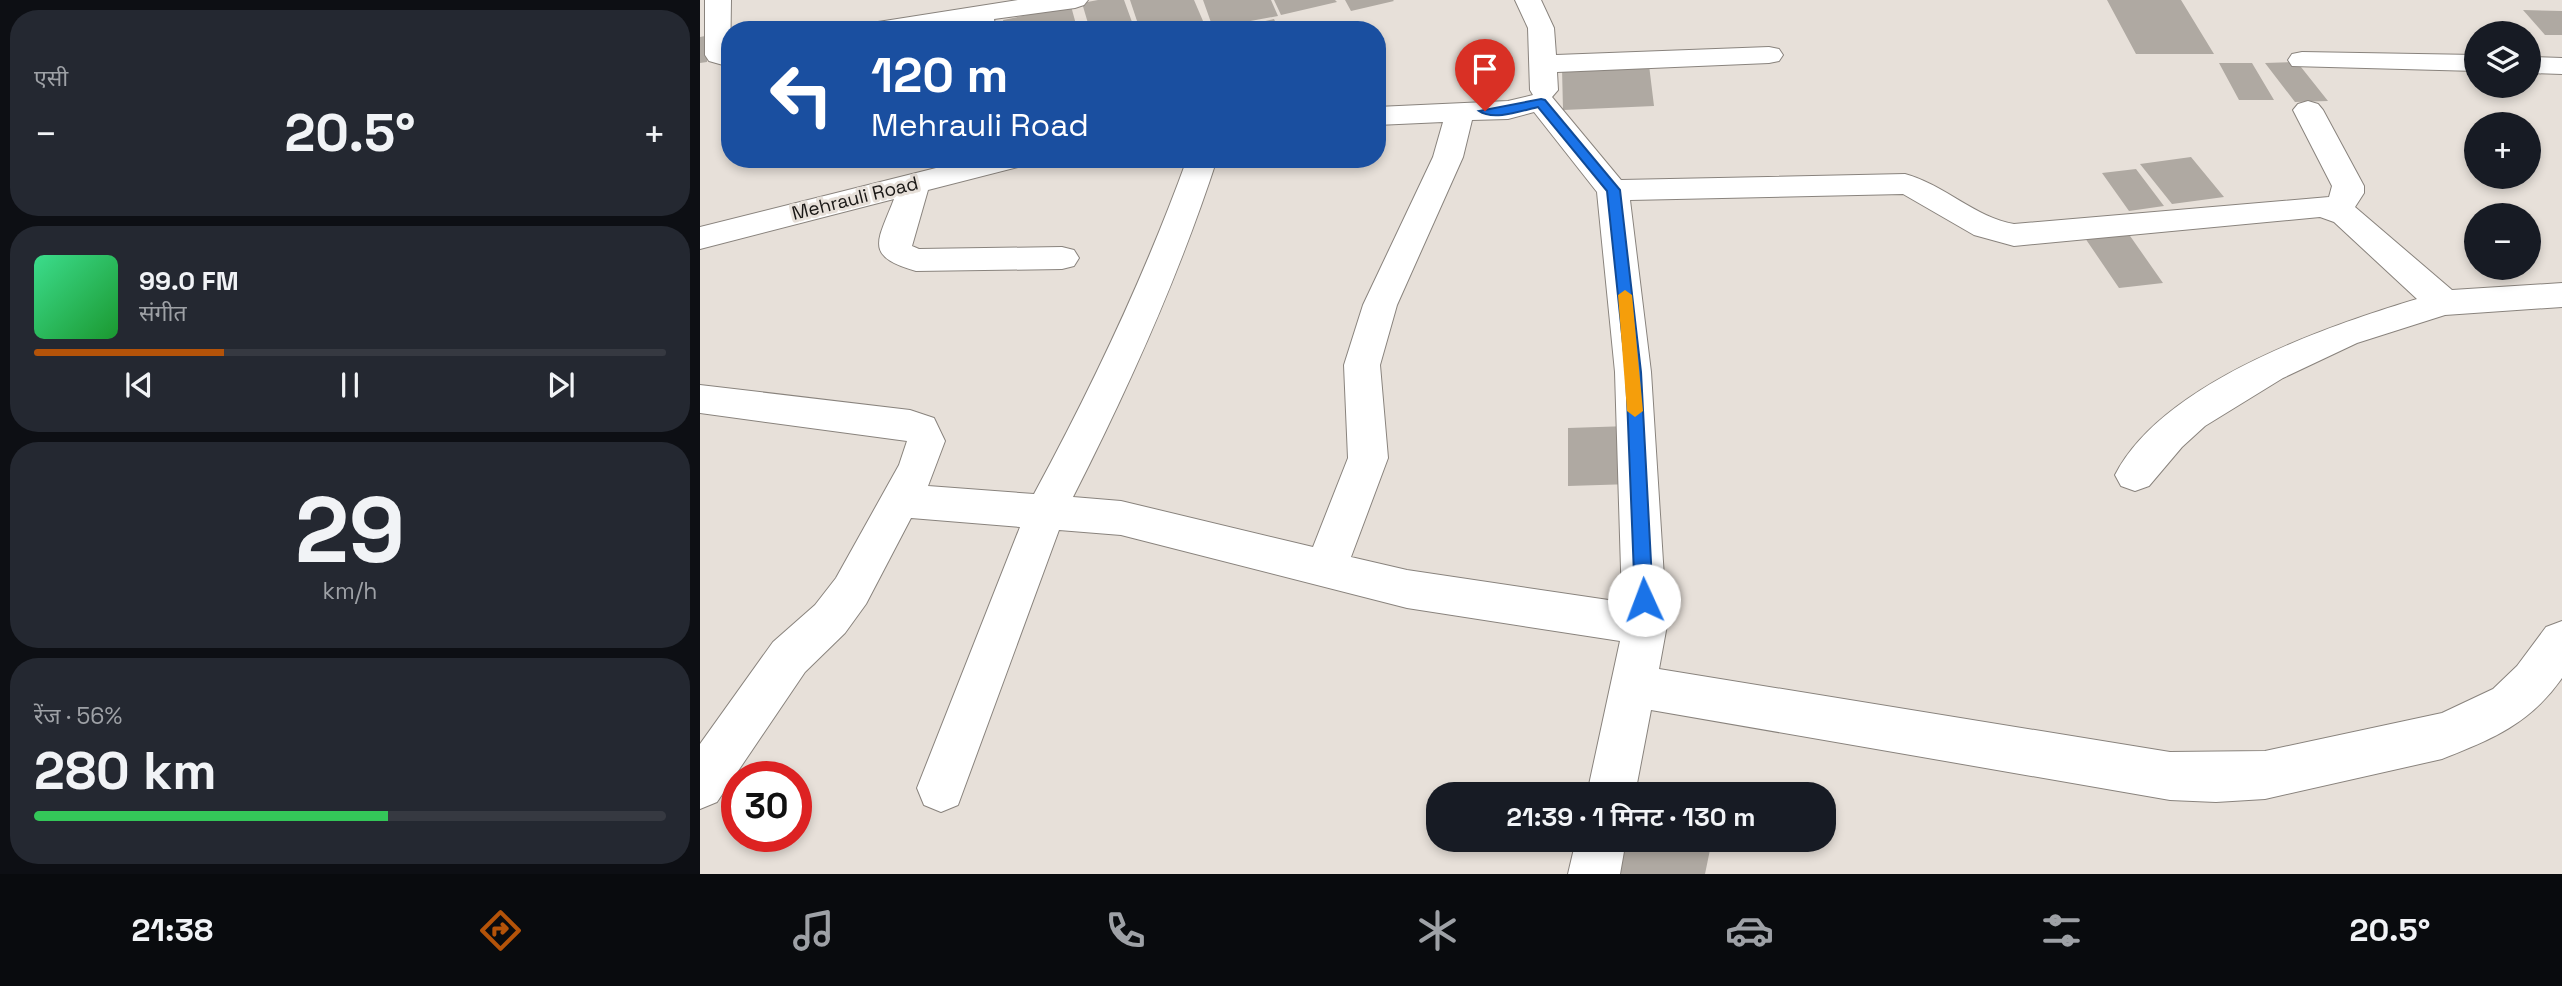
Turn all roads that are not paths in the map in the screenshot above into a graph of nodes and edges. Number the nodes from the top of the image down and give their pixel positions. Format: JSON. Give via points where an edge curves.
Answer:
{"nodes":[{"id":1,"x":718,"y":0,"type":"edge"},
{"id":2,"x":1074,"y":0,"type":"edge"},
{"id":3,"x":1528,"y":0,"type":"edge"},
{"id":4,"x":1539,"y":0,"type":"edge"},
{"id":5,"x":982,"y":21,"type":"edge"},
{"id":6,"x":1769,"y":55,"type":"dead end"},
{"id":7,"x":721,"y":56,"type":"edge"},
{"id":8,"x":2302,"y":60,"type":"dead end"},
{"id":9,"x":721,"y":63,"type":"edge"},
{"id":10,"x":2464,"y":63,"type":"edge"},
{"id":11,"x":1542,"y":64,"type":"junction"},
{"id":12,"x":2541,"y":65,"type":"edge"},
{"id":13,"x":2562,"y":66,"type":"edge"},
{"id":14,"x":700,"y":71,"type":"edge"},
{"id":15,"x":1541,"y":102,"type":"junction"},
{"id":16,"x":2308,"y":110,"type":"dead end"},
{"id":17,"x":1460,"y":111,"type":"junction"},
{"id":18,"x":1386,"y":115,"type":"edge"},
{"id":19,"x":974,"y":168,"type":"edge"},
{"id":20,"x":1199,"y":168,"type":"edge"},
{"id":21,"x":915,"y":183,"type":"junction"},
{"id":22,"x":1613,"y":190,"type":"junction"},
{"id":23,"x":2337,"y":210,"type":"junction"},
{"id":24,"x":700,"y":238,"type":"edge"},
{"id":25,"x":1062,"y":258,"type":"dead end"},
{"id":26,"x":2562,"y":295,"type":"edge"},
{"id":27,"x":2444,"y":303,"type":"junction"},
{"id":28,"x":700,"y":399,"type":"edge"},
{"id":29,"x":2134,"y":475,"type":"dead end"},
{"id":30,"x":901,"y":500,"type":"junction"},
{"id":31,"x":1046,"y":512,"type":"junction"},
{"id":32,"x":1325,"y":569,"type":"junction"},
{"id":33,"x":1645,"y":625,"type":"junction"},
{"id":34,"x":2562,"y":641,"type":"edge"},
{"id":35,"x":1633,"y":686,"type":"junction"},
{"id":36,"x":1613,"y":782,"type":"edge"},
{"id":37,"x":700,"y":785,"type":"edge"},
{"id":38,"x":942,"y":788,"type":"dead end"},
{"id":39,"x":1599,"y":852,"type":"edge"},
{"id":40,"x":1594,"y":874,"type":"edge"}],
"edges":[{"from":1,"to":7,"type":"street"},
{"from":2,"to":5,"type":"street"},
{"from":3,"to":4,"type":"street"},
{"from":3,"to":11,"type":"street","via":[[1541,28]]},
{"from":6,"to":11,"type":"street"},
{"from":8,"to":10,"type":"street"},
{"from":9,"to":14,"type":"street"},
{"from":11,"to":15,"type":"street","via":[[1545,84]]},
{"from":12,"to":13,"type":"street"},
{"from":15,"to":17,"type":"street","via":[[1508,110]]},
{"from":15,"to":22,"type":"street"},
{"from":16,"to":23,"type":"street","via":[[2348,186]]},
{"from":17,"to":18,"type":"street"},
{"from":17,"to":32,"type":"street","via":[[1448,157],[1380,305],[1362,365],[1367,458]]},
{"from":19,"to":21,"type":"street","name":"Mehrauli Road"},
{"from":20,"to":31,"type":"street","via":[[1112,384]]},
{"from":21,"to":24,"type":"street","name":"Mehrauli Road"},
{"from":21,"to":25,"type":"street","via":[[895,240],[896,252],[904,257]]},
{"from":22,"to":23,"type":"street","via":[[1905,184],[1931,192],[1990,231],[2014,235],[2312,205]]},
{"from":22,"to":33,"type":"street","via":[[1633,372]]},
{"from":23,"to":27,"type":"street"},
{"from":26,"to":27,"type":"street"},
{"from":27,"to":29,"type":"street","via":[[2344,334],[2270,368],[2192,416]]},
{"from":28,"to":30,"type":"street","via":[[920,429],[926,441]]},
{"from":30,"to":31,"type":"street"},
{"from":30,"to":37,"type":"street","via":[[841,607],[789,657]]},
{"from":31,"to":32,"type":"street","via":[[1121,518]]},
{"from":31,"to":38,"type":"street"},
{"from":32,"to":33,"type":"street","via":[[1407,589]]},
{"from":33,"to":35,"type":"street"},
{"from":34,"to":35,"type":"street","via":[[2533,681],[2509,704],[2473,724],[2442,736],[2265,775],[2216,778],[2156,774]]},
{"from":35,"to":36,"type":"street"},
{"from":39,"to":40,"type":"street"}]}
